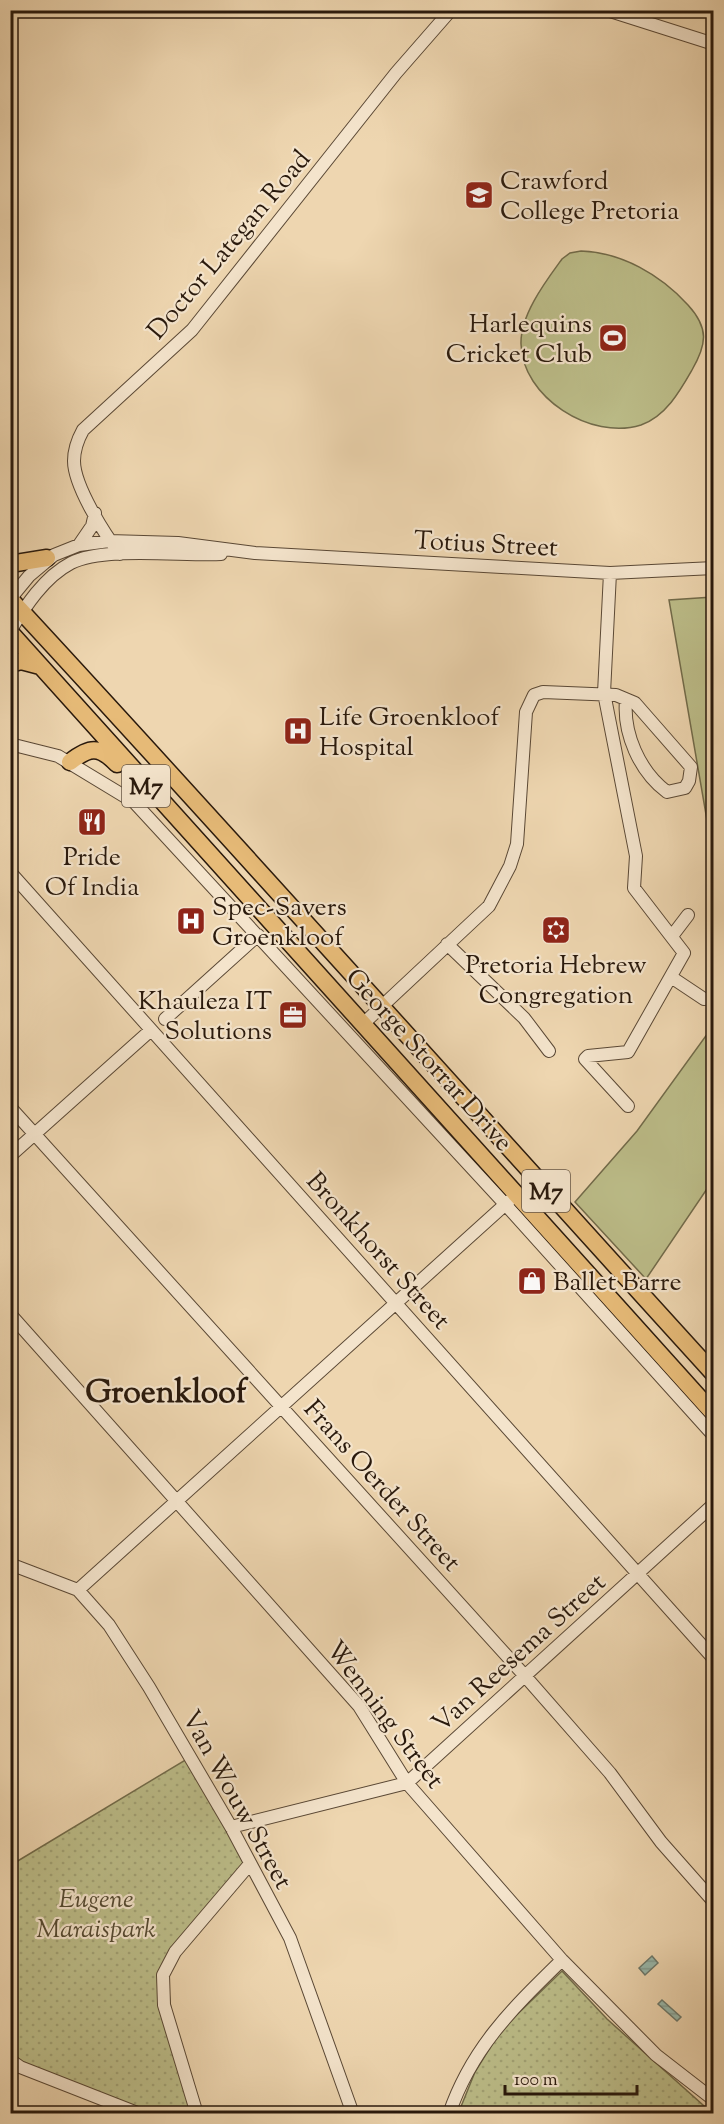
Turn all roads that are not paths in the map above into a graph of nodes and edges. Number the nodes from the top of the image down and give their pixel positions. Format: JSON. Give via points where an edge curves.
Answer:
{"nodes":[{"id":1,"x":451,"y":10,"type":"edge"},
{"id":2,"x":607,"y":10,"type":"edge"},
{"id":3,"x":623,"y":13,"type":"edge"},
{"id":4,"x":714,"y":44,"type":"edge"},
{"id":5,"x":95,"y":513,"type":"junction"},
{"id":6,"x":109,"y":541,"type":"junction"},
{"id":7,"x":79,"y":545,"type":"junction"},
{"id":8,"x":255,"y":553,"type":"junction"},
{"id":9,"x":120,"y":554,"type":"junction"},
{"id":10,"x":97,"y":555,"type":"junction"},
{"id":11,"x":47,"y":558,"type":"junction"},
{"id":12,"x":10,"y":564,"type":"edge"},
{"id":13,"x":714,"y":568,"type":"edge"},
{"id":14,"x":610,"y":573,"type":"junction"},
{"id":15,"x":10,"y":599,"type":"edge"},
{"id":16,"x":22,"y":612,"type":"junction"},
{"id":17,"x":10,"y":632,"type":"edge"},
{"id":18,"x":10,"y":664,"type":"edge"},
{"id":19,"x":40,"y":666,"type":"junction"},
{"id":20,"x":604,"y":693,"type":"junction"},
{"id":21,"x":626,"y":700,"type":"junction"},
{"id":22,"x":10,"y":744,"type":"edge"},
{"id":23,"x":70,"y":762,"type":"junction"},
{"id":24,"x":156,"y":797,"type":"junction"},
{"id":25,"x":10,"y":872,"type":"edge"},
{"id":26,"x":688,"y":915,"type":"dead end"},
{"id":27,"x":258,"y":935,"type":"junction"},
{"id":28,"x":672,"y":936,"type":"junction"},
{"id":29,"x":447,"y":944,"type":"junction"},
{"id":30,"x":671,"y":977,"type":"junction"},
{"id":31,"x":704,"y":999,"type":"dead end"},
{"id":32,"x":382,"y":1005,"type":"junction"},
{"id":33,"x":165,"y":1019,"type":"dead end"},
{"id":34,"x":364,"y":1023,"type":"junction"},
{"id":35,"x":151,"y":1030,"type":"junction"},
{"id":36,"x":549,"y":1052,"type":"dead end"},
{"id":37,"x":469,"y":1103,"type":"junction"},
{"id":38,"x":628,"y":1106,"type":"dead end"},
{"id":39,"x":10,"y":1107,"type":"edge"},
{"id":40,"x":34,"y":1134,"type":"junction"},
{"id":41,"x":10,"y":1156,"type":"edge"},
{"id":42,"x":546,"y":1190,"type":"junction"},
{"id":43,"x":510,"y":1199,"type":"junction"},
{"id":44,"x":636,"y":1288,"type":"junction"},
{"id":45,"x":605,"y":1294,"type":"junction"},
{"id":46,"x":395,"y":1303,"type":"junction"},
{"id":47,"x":10,"y":1314,"type":"edge"},
{"id":48,"x":629,"y":1321,"type":"junction"},
{"id":49,"x":714,"y":1374,"type":"edge"},
{"id":50,"x":281,"y":1406,"type":"junction"},
{"id":51,"x":714,"y":1414,"type":"edge"},
{"id":52,"x":714,"y":1436,"type":"edge"},
{"id":53,"x":176,"y":1501,"type":"junction"},
{"id":54,"x":714,"y":1504,"type":"edge"},
{"id":55,"x":10,"y":1564,"type":"edge"},
{"id":56,"x":638,"y":1574,"type":"junction"},
{"id":57,"x":78,"y":1590,"type":"junction"},
{"id":58,"x":714,"y":1659,"type":"edge"},
{"id":59,"x":525,"y":1676,"type":"junction"},
{"id":60,"x":407,"y":1783,"type":"junction"},
{"id":61,"x":231,"y":1827,"type":"junction"},
{"id":62,"x":249,"y":1865,"type":"junction"},
{"id":63,"x":714,"y":1902,"type":"edge"},
{"id":64,"x":561,"y":1960,"type":"junction"},
{"id":65,"x":10,"y":2061,"type":"edge"},
{"id":66,"x":714,"y":2100,"type":"edge"},
{"id":67,"x":140,"y":2114,"type":"edge"},
{"id":68,"x":197,"y":2114,"type":"edge"},
{"id":69,"x":353,"y":2114,"type":"edge"},
{"id":70,"x":449,"y":2114,"type":"edge"}],
"edges":[{"from":1,"to":5,"type":"street","name":"Doctor Lategan Road","via":[[396,73],[192,330],[85,428],[76,444],[74,465]]},
{"from":2,"to":3,"type":"street"},
{"from":3,"to":4,"type":"street"},
{"from":5,"to":6,"type":"street","name":"Doctor Lategan Road"},
{"from":5,"to":7,"type":"street","via":[[92,526]]},
{"from":6,"to":7,"type":"street","name":"Totius Street"},
{"from":6,"to":8,"type":"street","name":"Totius Street","via":[[178,543]]},
{"from":6,"to":9,"type":"street","name":"Doctor Lategan Road"},
{"from":6,"to":10,"type":"street"},
{"from":7,"to":11,"type":"street","name":"Totius Street"},
{"from":8,"to":9,"type":"street","name":"Totius Street"},
{"from":8,"to":14,"type":"street","name":"Totius Street"},
{"from":9,"to":10,"type":"street","name":"Totius Street"},
{"from":10,"to":16,"type":"street","name":"Totius Street","via":[[64,567]]},
{"from":11,"to":12,"type":"main road"},
{"from":11,"to":15,"type":"street","name":"Totius Street"},
{"from":13,"to":14,"type":"street","name":"Totius Street"},
{"from":14,"to":20,"type":"street"},
{"from":15,"to":16,"type":"main road","name":"George Storrar Drive","number":"M7"},
{"from":16,"to":17,"type":"street","name":"Totius Street"},
{"from":16,"to":32,"type":"main road","name":"George Storrar Drive","number":"M7"},
{"from":17,"to":19,"type":"main road","name":"George Storrar Drive","number":"M7"},
{"from":18,"to":19,"type":"main road","via":[[21,661]]},
{"from":19,"to":24,"type":"main road","name":"George Storrar Drive","number":"M7"},
{"from":20,"to":21,"type":"street"},
{"from":20,"to":28,"type":"street","via":[[637,862],[634,888]]},
{"from":20,"to":29,"type":"street","via":[[534,695],[526,712],[514,857],[489,906]]},
{"from":21,"to":21,"type":"street","via":[[625,713],[636,755],[667,792],[685,788],[691,767],[643,710]]},
{"from":22,"to":23,"type":"street","name":"George Storrar Drive","via":[[51,753]]},
{"from":23,"to":24,"type":"main road","via":[[87,750],[100,751],[140,789]]},
{"from":23,"to":27,"type":"street","name":"George Storrar Drive","via":[[134,802]]},
{"from":24,"to":34,"type":"main road","name":"George Storrar Drive","number":"M7"},
{"from":25,"to":35,"type":"street","name":"Bronkhorst Street"},
{"from":26,"to":28,"type":"street"},
{"from":27,"to":33,"type":"street"},
{"from":27,"to":43,"type":"street","name":"George Storrar Drive"},
{"from":28,"to":30,"type":"street","via":[[684,953]]},
{"from":29,"to":32,"type":"street"},
{"from":29,"to":36,"type":"street","via":[[524,1018]]},
{"from":30,"to":31,"type":"street"},
{"from":30,"to":38,"type":"street","via":[[628,1052],[585,1059]]},
{"from":32,"to":34,"type":"street"},
{"from":32,"to":37,"type":"main road","name":"George Storrar Drive","number":"M7"},
{"from":34,"to":43,"type":"main road","name":"George Storrar Drive","number":"M7"},
{"from":35,"to":40,"type":"street"},
{"from":35,"to":46,"type":"street","name":"Bronkhorst Street"},
{"from":37,"to":42,"type":"main road","name":"George Storrar Drive","number":"M7"},
{"from":37,"to":43,"type":"main road","via":[[476,1122],[520,1170]]},
{"from":39,"to":40,"type":"street","name":"Frans Oerder Street"},
{"from":40,"to":41,"type":"street"},
{"from":40,"to":50,"type":"street","name":"Frans Oerder Street"},
{"from":42,"to":43,"type":"main road","via":[[531,1187]]},
{"from":42,"to":44,"type":"main road","name":"George Storrar Drive","number":"M7"},
{"from":43,"to":45,"type":"main road","name":"George Storrar Drive","number":"M7"},
{"from":43,"to":46,"type":"street"},
{"from":43,"to":52,"type":"street","name":"George Storrar Drive"},
{"from":44,"to":45,"type":"main road","via":[[620,1296]]},
{"from":44,"to":48,"type":"main road","via":[[629,1305]]},
{"from":44,"to":49,"type":"main road","name":"George Storrar Drive","number":"M7"},
{"from":45,"to":48,"type":"main road","name":"George Storrar Drive","number":"M7"},
{"from":46,"to":50,"type":"street"},
{"from":46,"to":56,"type":"street","name":"Bronkhorst Street"},
{"from":47,"to":53,"type":"street","name":"Wenning Street"},
{"from":48,"to":51,"type":"main road","name":"George Storrar Drive","number":"M7"},
{"from":50,"to":53,"type":"street"},
{"from":50,"to":59,"type":"street","name":"Frans Oerder Street"},
{"from":53,"to":57,"type":"street"},
{"from":53,"to":60,"type":"street","name":"Wenning Street","via":[[359,1706]]},
{"from":54,"to":56,"type":"street","name":"Van Reesema Street"},
{"from":55,"to":57,"type":"street","name":"Van Wouw Street"},
{"from":56,"to":58,"type":"street","name":"Bronkhorst Street"},
{"from":56,"to":59,"type":"street","name":"Van Reesema Street"},
{"from":57,"to":61,"type":"street","name":"Van Wouw Street","via":[[109,1625]]},
{"from":59,"to":60,"type":"street","name":"Van Reesema Street"},
{"from":59,"to":63,"type":"street","name":"Frans Oerder Street"},
{"from":60,"to":61,"type":"street","name":"Van Reesema Street"},
{"from":60,"to":64,"type":"street","name":"Wenning Street"},
{"from":61,"to":62,"type":"street","name":"Van Wouw Street"},
{"from":62,"to":68,"type":"street","via":[[175,1952],[163,1975],[164,2005]]},
{"from":62,"to":69,"type":"street","name":"Van Wouw Street","via":[[293,1946]]},
{"from":64,"to":66,"type":"street","name":"Wenning Street","via":[[656,2055]]},
{"from":64,"to":70,"type":"street","via":[[503,2017],[475,2056]]},
{"from":65,"to":67,"type":"street"}]}
